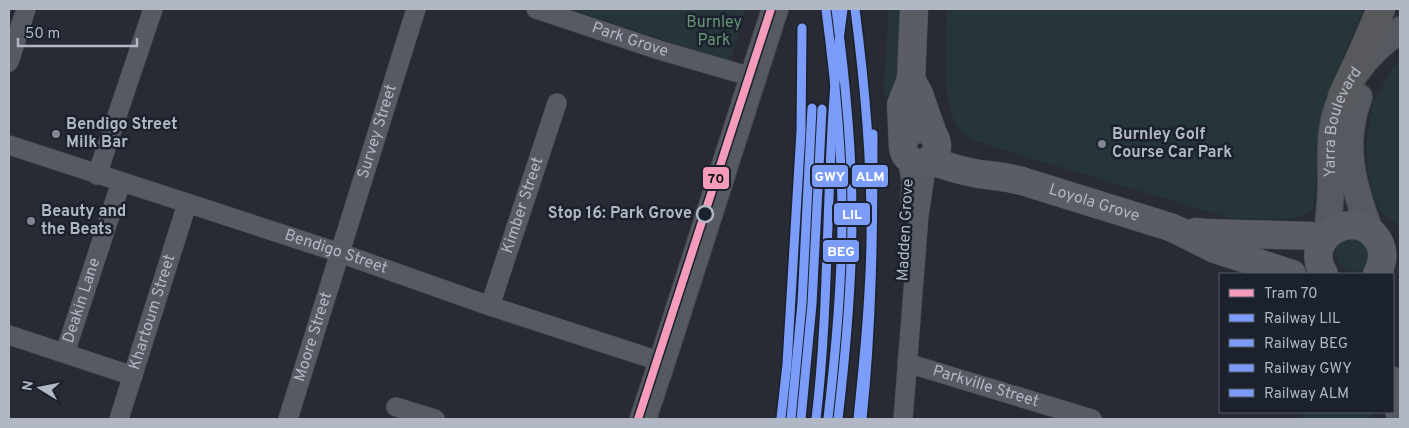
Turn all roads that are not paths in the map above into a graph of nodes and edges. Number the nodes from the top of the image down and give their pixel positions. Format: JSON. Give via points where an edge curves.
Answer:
{"nodes":[{"id":1,"x":26,"y":9,"type":"edge"},
{"id":2,"x":152,"y":9,"type":"edge"},
{"id":3,"x":416,"y":9,"type":"edge"},
{"id":4,"x":536,"y":9,"type":"edge"},
{"id":5,"x":774,"y":9,"type":"edge"},
{"id":6,"x":914,"y":9,"type":"edge"},
{"id":7,"x":1381,"y":9,"type":"edge"},
{"id":8,"x":1400,"y":30,"type":"edge"},
{"id":9,"x":1400,"y":44,"type":"edge"},
{"id":10,"x":9,"y":62,"type":"edge"},
{"id":11,"x":752,"y":77,"type":"junction"},
{"id":12,"x":1342,"y":96,"type":"junction"},
{"id":13,"x":557,"y":103,"type":"dead end"},
{"id":14,"x":9,"y":145,"type":"edge"},
{"id":15,"x":922,"y":149,"type":"junction"},
{"id":16,"x":97,"y":174,"type":"junction"},
{"id":17,"x":122,"y":182,"type":"junction"},
{"id":18,"x":187,"y":204,"type":"junction"},
{"id":19,"x":1179,"y":231,"type":"junction"},
{"id":20,"x":1326,"y":236,"type":"junction"},
{"id":21,"x":1390,"y":245,"type":"edge"},
{"id":22,"x":340,"y":253,"type":"junction"},
{"id":23,"x":1289,"y":273,"type":"edge"},
{"id":24,"x":1324,"y":273,"type":"edge"},
{"id":25,"x":1378,"y":273,"type":"edge"},
{"id":26,"x":1378,"y":273,"type":"edge"},
{"id":27,"x":490,"y":306,"type":"junction"},
{"id":28,"x":9,"y":335,"type":"edge"},
{"id":29,"x":65,"y":353,"type":"junction"},
{"id":30,"x":662,"y":362,"type":"junction"},
{"id":31,"x":908,"y":363,"type":"junction"},
{"id":32,"x":132,"y":376,"type":"junction"},
{"id":33,"x":1394,"y":386,"type":"edge"},
{"id":34,"x":396,"y":406,"type":"dead end"},
{"id":35,"x":119,"y":419,"type":"edge"},
{"id":36,"x":288,"y":419,"type":"edge"},
{"id":37,"x":436,"y":419,"type":"edge"},
{"id":38,"x":643,"y":419,"type":"edge"},
{"id":39,"x":903,"y":419,"type":"edge"},
{"id":40,"x":1092,"y":419,"type":"edge"},
{"id":41,"x":1399,"y":419,"type":"edge"}],
"edges":[{"from":1,"to":10,"type":"street"},
{"from":2,"to":16,"type":"street"},
{"from":3,"to":22,"type":"street","name":"Survey Street"},
{"from":4,"to":11,"type":"street","name":"Park Grove"},
{"from":5,"to":11,"type":"main road"},
{"from":6,"to":15,"type":"main road","name":"Madden Grove","via":[[911,79],[902,105]]},
{"from":7,"to":12,"type":"highway"},
{"from":8,"to":12,"type":"main road","name":"Yarra Boulevard","via":[[1373,53]]},
{"from":9,"to":21,"type":"main road","name":"Yarra Boulevard","via":[[1379,65],[1364,87],[1351,126],[1350,146],[1351,170],[1358,196]]},
{"from":11,"to":30,"type":"main road"},
{"from":12,"to":20,"type":"main road","name":"Yarra Boulevard","via":[[1332,133],[1331,201]]},
{"from":13,"to":27,"type":"street","name":"Kimber Street"},
{"from":14,"to":16,"type":"street","name":"Bendigo Street"},
{"from":15,"to":19,"type":"main road","name":"Loyola Grove","via":[[942,140],[1009,177]]},
{"from":15,"to":31,"type":"street","name":"Madden Grove","via":[[911,181],[904,234],[902,271]]},
{"from":16,"to":17,"type":"street","name":"Bendigo Street"},
{"from":17,"to":18,"type":"street","name":"Bendigo Street"},
{"from":17,"to":29,"type":"street","name":"Deakin Lane"},
{"from":18,"to":22,"type":"street","name":"Bendigo Street"},
{"from":18,"to":32,"type":"street","name":"Khartoum Street"},
{"from":19,"to":20,"type":"main road","name":"Loyola Grove"},
{"from":19,"to":23,"type":"main road","name":"Loyola Grove","via":[[1215,249]]},
{"from":20,"to":21,"type":"main road","via":[[1338,227],[1351,225]]},
{"from":20,"to":24,"type":"main road","via":[[1319,255]]},
{"from":21,"to":25,"type":"main road","via":[[1379,243],[1382,253]]},
{"from":21,"to":26,"type":"main road"},
{"from":22,"to":27,"type":"street","name":"Bendigo Street"},
{"from":22,"to":36,"type":"street","name":"Moore Street"},
{"from":27,"to":30,"type":"street","name":"Bendigo Street"},
{"from":28,"to":29,"type":"street"},
{"from":29,"to":32,"type":"street","name":"Deakin Lane"},
{"from":30,"to":38,"type":"main road"},
{"from":31,"to":39,"type":"street","name":"Madden Grove"},
{"from":31,"to":40,"type":"street","name":"Parkville Street"},
{"from":32,"to":35,"type":"street","name":"Khartoum Street"},
{"from":33,"to":41,"type":"main road"},
{"from":34,"to":37,"type":"street"}]}
